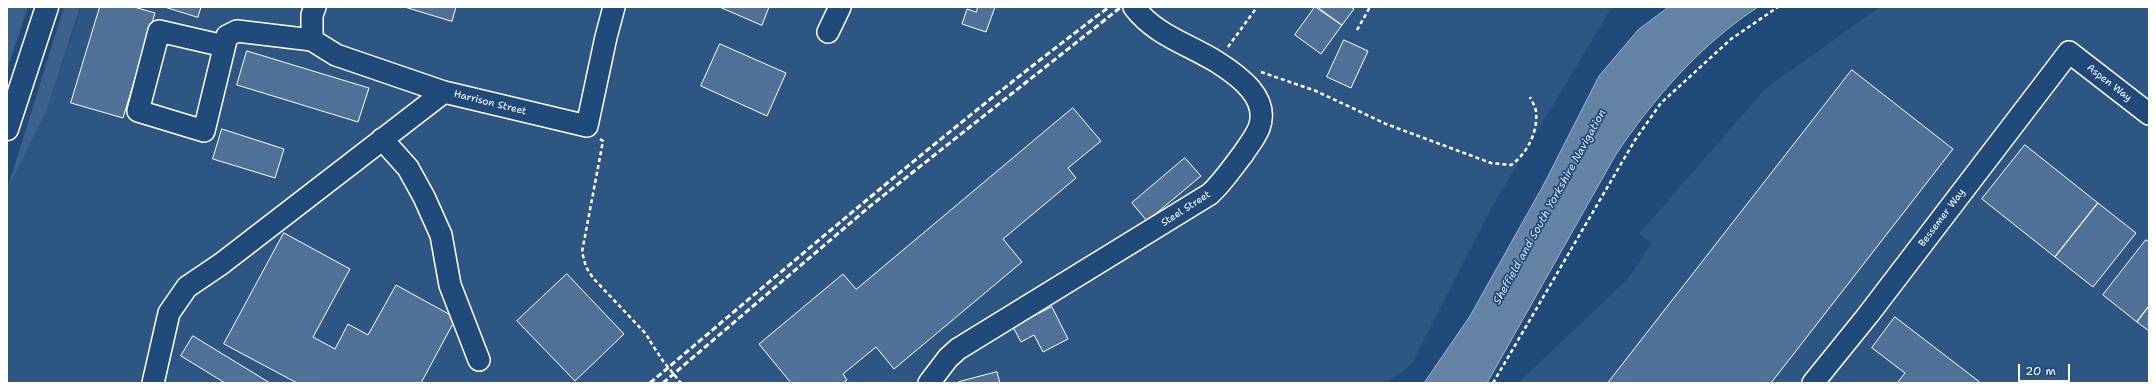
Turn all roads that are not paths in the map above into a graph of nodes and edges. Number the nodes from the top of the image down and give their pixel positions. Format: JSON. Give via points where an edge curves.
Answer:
{"nodes":[{"id":1,"x":47,"y":7,"type":"edge"},
{"id":2,"x":315,"y":7,"type":"edge"},
{"id":3,"x":614,"y":7,"type":"edge"},
{"id":4,"x":840,"y":7,"type":"edge"},
{"id":5,"x":1134,"y":7,"type":"edge"},
{"id":6,"x":828,"y":32,"type":"dead end"},
{"id":7,"x":312,"y":40,"type":"junction"},
{"id":8,"x":224,"y":46,"type":"junction"},
{"id":9,"x":2069,"y":52,"type":"joint"},
{"id":10,"x":444,"y":92,"type":"junction"},
{"id":11,"x":2149,"y":114,"type":"edge"},
{"id":12,"x":7,"y":129,"type":"edge"},
{"id":13,"x":382,"y":140,"type":"junction"},
{"id":14,"x":479,"y":360,"type":"dead end"},
{"id":15,"x":936,"y":379,"type":"edge"},
{"id":16,"x":153,"y":383,"type":"edge"},
{"id":17,"x":1813,"y":383,"type":"edge"}],
"edges":[{"from":1,"to":12,"type":"main road"},
{"from":2,"to":7,"type":"street","via":[[312,15]]},
{"from":3,"to":10,"type":"street","name":"Harrison Street","via":[[587,126]]},
{"from":4,"to":6,"type":"street"},
{"from":5,"to":15,"type":"street","name":"Steel Street","via":[[1150,25],[1217,62],[1256,95],[1261,116],[1254,139],[1223,181],[1210,194],[958,349]]},
{"from":7,"to":8,"type":"street","via":[[237,31],[226,36]]},
{"from":7,"to":10,"type":"street","name":"Harrison Street","via":[[336,55]]},
{"from":8,"to":8,"type":"street","via":[[204,131],[138,111],[159,31]]},
{"from":9,"to":11,"type":"street","name":"Aspen Way"},
{"from":9,"to":17,"type":"street","name":"Bessemer Way"},
{"from":10,"to":13,"type":"street"},
{"from":13,"to":14,"type":"street","via":[[408,168],[438,229],[450,285]]},
{"from":13,"to":16,"type":"street","via":[[221,264],[187,287],[169,313]]}]}
